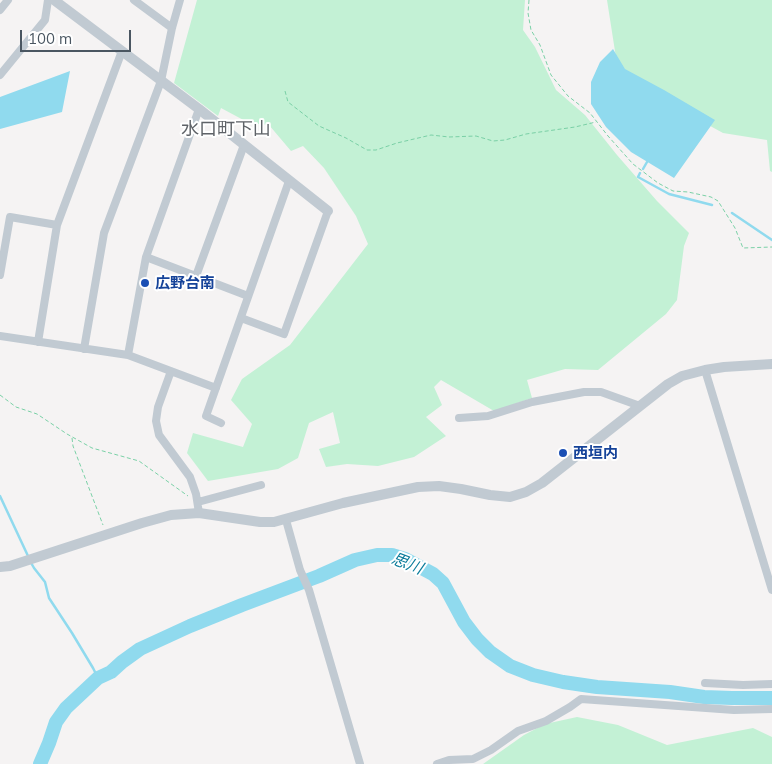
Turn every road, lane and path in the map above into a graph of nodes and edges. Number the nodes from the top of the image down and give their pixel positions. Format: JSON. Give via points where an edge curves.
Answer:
{"nodes":[{"id":1,"x":8,"y":0,"type":"edge"},
{"id":2,"x":48,"y":0,"type":"edge"},
{"id":3,"x":54,"y":0,"type":"edge"},
{"id":4,"x":134,"y":0,"type":"edge"},
{"id":5,"x":180,"y":0,"type":"edge"},
{"id":6,"x":529,"y":0,"type":"edge"},
{"id":7,"x":0,"y":10,"type":"edge"},
{"id":8,"x":172,"y":28,"type":"junction"},
{"id":9,"x":122,"y":51,"type":"junction"},
{"id":10,"x":0,"y":75,"type":"edge"},
{"id":11,"x":161,"y":81,"type":"junction"},
{"id":12,"x":285,"y":91,"type":"dead end"},
{"id":13,"x":199,"y":109,"type":"junction"},
{"id":14,"x":597,"y":121,"type":"junction"},
{"id":15,"x":244,"y":145,"type":"junction"},
{"id":16,"x":289,"y":181,"type":"junction"},
{"id":17,"x":328,"y":211,"type":"joint"},
{"id":18,"x":57,"y":225,"type":"junction"},
{"id":19,"x":772,"y":247,"type":"edge"},
{"id":20,"x":146,"y":257,"type":"junction"},
{"id":21,"x":1,"y":258,"type":"edge"},
{"id":22,"x":0,"y":275,"type":"edge"},
{"id":23,"x":196,"y":276,"type":"junction"},
{"id":24,"x":248,"y":296,"type":"junction"},
{"id":25,"x":241,"y":318,"type":"junction"},
{"id":26,"x":0,"y":336,"type":"edge"},
{"id":27,"x":38,"y":342,"type":"junction"},
{"id":28,"x":84,"y":349,"type":"junction"},
{"id":29,"x":128,"y":355,"type":"junction"},
{"id":30,"x":772,"y":364,"type":"edge"},
{"id":31,"x":705,"y":370,"type":"junction"},
{"id":32,"x":171,"y":372,"type":"junction"},
{"id":33,"x":216,"y":388,"type":"junction"},
{"id":34,"x":0,"y":395,"type":"edge"},
{"id":35,"x":640,"y":406,"type":"junction"},
{"id":36,"x":459,"y":418,"type":"dead end"},
{"id":37,"x":221,"y":423,"type":"dead end"},
{"id":38,"x":72,"y":437,"type":"junction"},
{"id":39,"x":261,"y":485,"type":"dead end"},
{"id":40,"x":198,"y":502,"type":"junction"},
{"id":41,"x":199,"y":513,"type":"junction"},
{"id":42,"x":286,"y":520,"type":"junction"},
{"id":43,"x":107,"y":534,"type":"junction"},
{"id":44,"x":0,"y":568,"type":"edge"},
{"id":45,"x":772,"y":590,"type":"edge"},
{"id":46,"x":705,"y":683,"type":"dead end"},
{"id":47,"x":772,"y":684,"type":"edge"},
{"id":48,"x":772,"y":709,"type":"edge"},
{"id":49,"x":360,"y":764,"type":"edge"},
{"id":50,"x":437,"y":764,"type":"edge"}],
"edges":[{"from":1,"to":7,"type":"street"},
{"from":2,"to":10,"type":"street","via":[[45,20]]},
{"from":3,"to":9,"type":"street"},
{"from":4,"to":8,"type":"street"},
{"from":5,"to":8,"type":"street"},
{"from":6,"to":14,"type":"path","via":[[531,30],[551,75],[568,96]]},
{"from":8,"to":11,"type":"street"},
{"from":9,"to":11,"type":"street"},
{"from":9,"to":18,"type":"street"},
{"from":11,"to":13,"type":"street"},
{"from":11,"to":28,"type":"street","via":[[104,233]]},
{"from":12,"to":14,"type":"path","via":[[288,102],[319,126],[367,150],[431,135],[505,140]]},
{"from":13,"to":15,"type":"street"},
{"from":13,"to":20,"type":"street"},
{"from":14,"to":19,"type":"path","via":[[633,164],[658,183],[673,191],[718,201],[743,248]]},
{"from":15,"to":16,"type":"street"},
{"from":15,"to":23,"type":"street"},
{"from":16,"to":17,"type":"street"},
{"from":16,"to":24,"type":"street"},
{"from":17,"to":25,"type":"street","via":[[284,334]]},
{"from":18,"to":21,"type":"street","via":[[10,217]]},
{"from":18,"to":27,"type":"street"},
{"from":20,"to":23,"type":"street"},
{"from":20,"to":29,"type":"street"},
{"from":21,"to":22,"type":"street"},
{"from":23,"to":24,"type":"street"},
{"from":24,"to":25,"type":"street"},
{"from":25,"to":33,"type":"street"},
{"from":26,"to":27,"type":"street"},
{"from":27,"to":28,"type":"street"},
{"from":28,"to":29,"type":"street"},
{"from":29,"to":32,"type":"street"},
{"from":30,"to":31,"type":"street"},
{"from":31,"to":35,"type":"street","via":[[682,376]]},
{"from":31,"to":45,"type":"street"},
{"from":32,"to":33,"type":"street"},
{"from":32,"to":40,"type":"street","via":[[156,421],[159,435],[190,477]]},
{"from":33,"to":37,"type":"street","via":[[206,416]]},
{"from":34,"to":38,"type":"path"},
{"from":35,"to":36,"type":"street","via":[[601,392],[584,392],[532,402],[488,416]]},
{"from":35,"to":42,"type":"street","via":[[526,492],[510,497],[439,486],[418,487],[343,503]]},
{"from":38,"to":40,"type":"path","via":[[92,448],[139,460]]},
{"from":38,"to":43,"type":"path"},
{"from":39,"to":40,"type":"street"},
{"from":40,"to":41,"type":"street"},
{"from":41,"to":42,"type":"street","via":[[260,522]]},
{"from":41,"to":43,"type":"street","via":[[170,514]]},
{"from":42,"to":49,"type":"street"},
{"from":43,"to":44,"type":"street"},
{"from":46,"to":47,"type":"street"},
{"from":48,"to":50,"type":"street","via":[[734,710],[581,699],[546,721],[518,731],[473,759]]}]}
